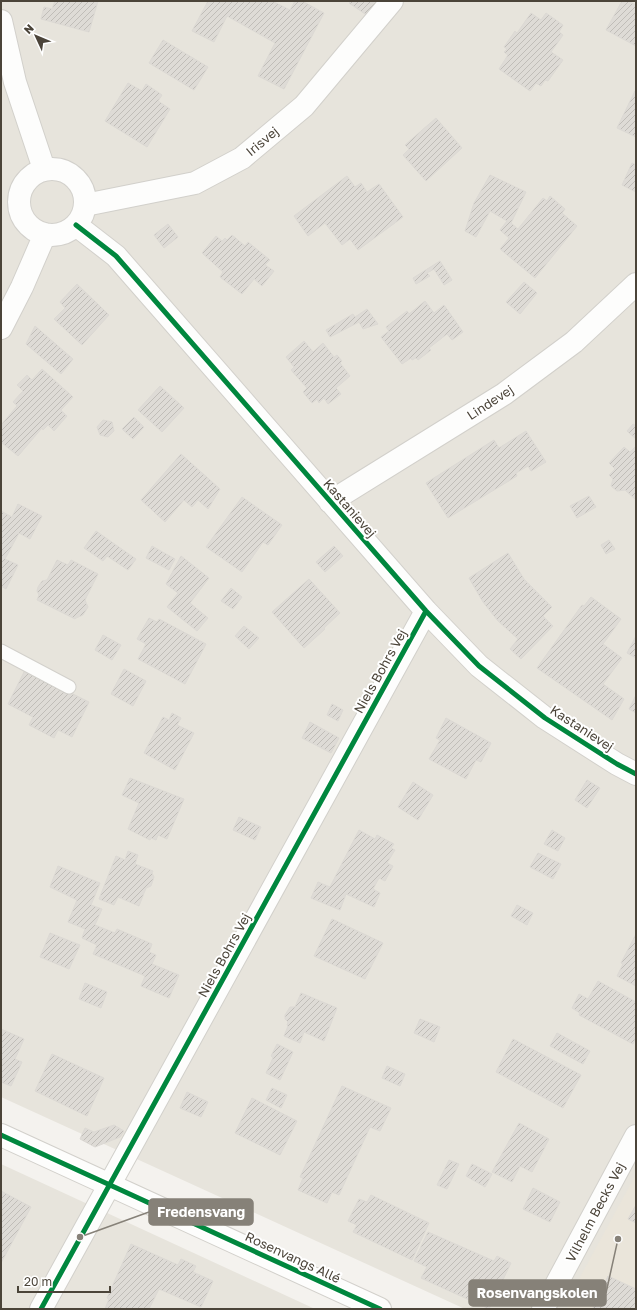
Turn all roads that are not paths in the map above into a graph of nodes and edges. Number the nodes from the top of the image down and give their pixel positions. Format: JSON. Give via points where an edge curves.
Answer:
{"nodes":[{"id":1,"x":392,"y":1,"type":"edge"},
{"id":2,"x":1,"y":21,"type":"edge"},
{"id":3,"x":44,"y":169,"type":"junction"},
{"id":4,"x":10,"y":200,"type":"edge"},
{"id":5,"x":85,"y":205,"type":"junction"},
{"id":6,"x":76,"y":225,"type":"junction"},
{"id":7,"x":45,"y":234,"type":"junction"},
{"id":8,"x":636,"y":284,"type":"edge"},
{"id":9,"x":1,"y":328,"type":"edge"},
{"id":10,"x":330,"y":502,"type":"junction"},
{"id":11,"x":426,"y":611,"type":"junction"},
{"id":12,"x":1,"y":651,"type":"edge"},
{"id":13,"x":69,"y":687,"type":"dead end"},
{"id":14,"x":636,"y":774,"type":"edge"},
{"id":15,"x":1,"y":1135,"type":"edge"},
{"id":16,"x":636,"y":1136,"type":"edge"},
{"id":17,"x":109,"y":1185,"type":"junction"},
{"id":18,"x":41,"y":1309,"type":"edge"},
{"id":19,"x":380,"y":1309,"type":"edge"},
{"id":20,"x":543,"y":1309,"type":"edge"}],
"edges":[{"from":1,"to":5,"type":"street","name":"Irisvej","via":[[304,106],[242,158],[195,183]]},
{"from":2,"to":3,"type":"street","via":[[15,82]]},
{"from":3,"to":4,"type":"street","via":[[26,181]]},
{"from":3,"to":5,"type":"street","via":[[65,171],[74,177],[84,195]]},
{"from":4,"to":7,"type":"street","via":[[26,223],[34,230]]},
{"from":5,"to":6,"type":"street"},
{"from":6,"to":7,"type":"street","via":[[61,234]]},
{"from":6,"to":10,"type":"street","name":"Kastanievej","via":[[116,256]]},
{"from":7,"to":9,"type":"street"},
{"from":8,"to":10,"type":"street","name":"Lindevej","via":[[574,342],[504,394]]},
{"from":10,"to":11,"type":"street","name":"Kastanievej"},
{"from":11,"to":14,"type":"street","name":"Kastanievej","via":[[480,666],[545,718]]},
{"from":11,"to":17,"type":"street","name":"Niels Bohrs Vej"},
{"from":12,"to":13,"type":"lane"},
{"from":15,"to":17,"type":"street","name":"Rosenvangs Allé"},
{"from":16,"to":20,"type":"street","name":"Vilhelm Becks Vej"},
{"from":17,"to":18,"type":"street","name":"Niels Bohrs Vej"},
{"from":17,"to":19,"type":"street","name":"Rosenvangs Allé"}]}
